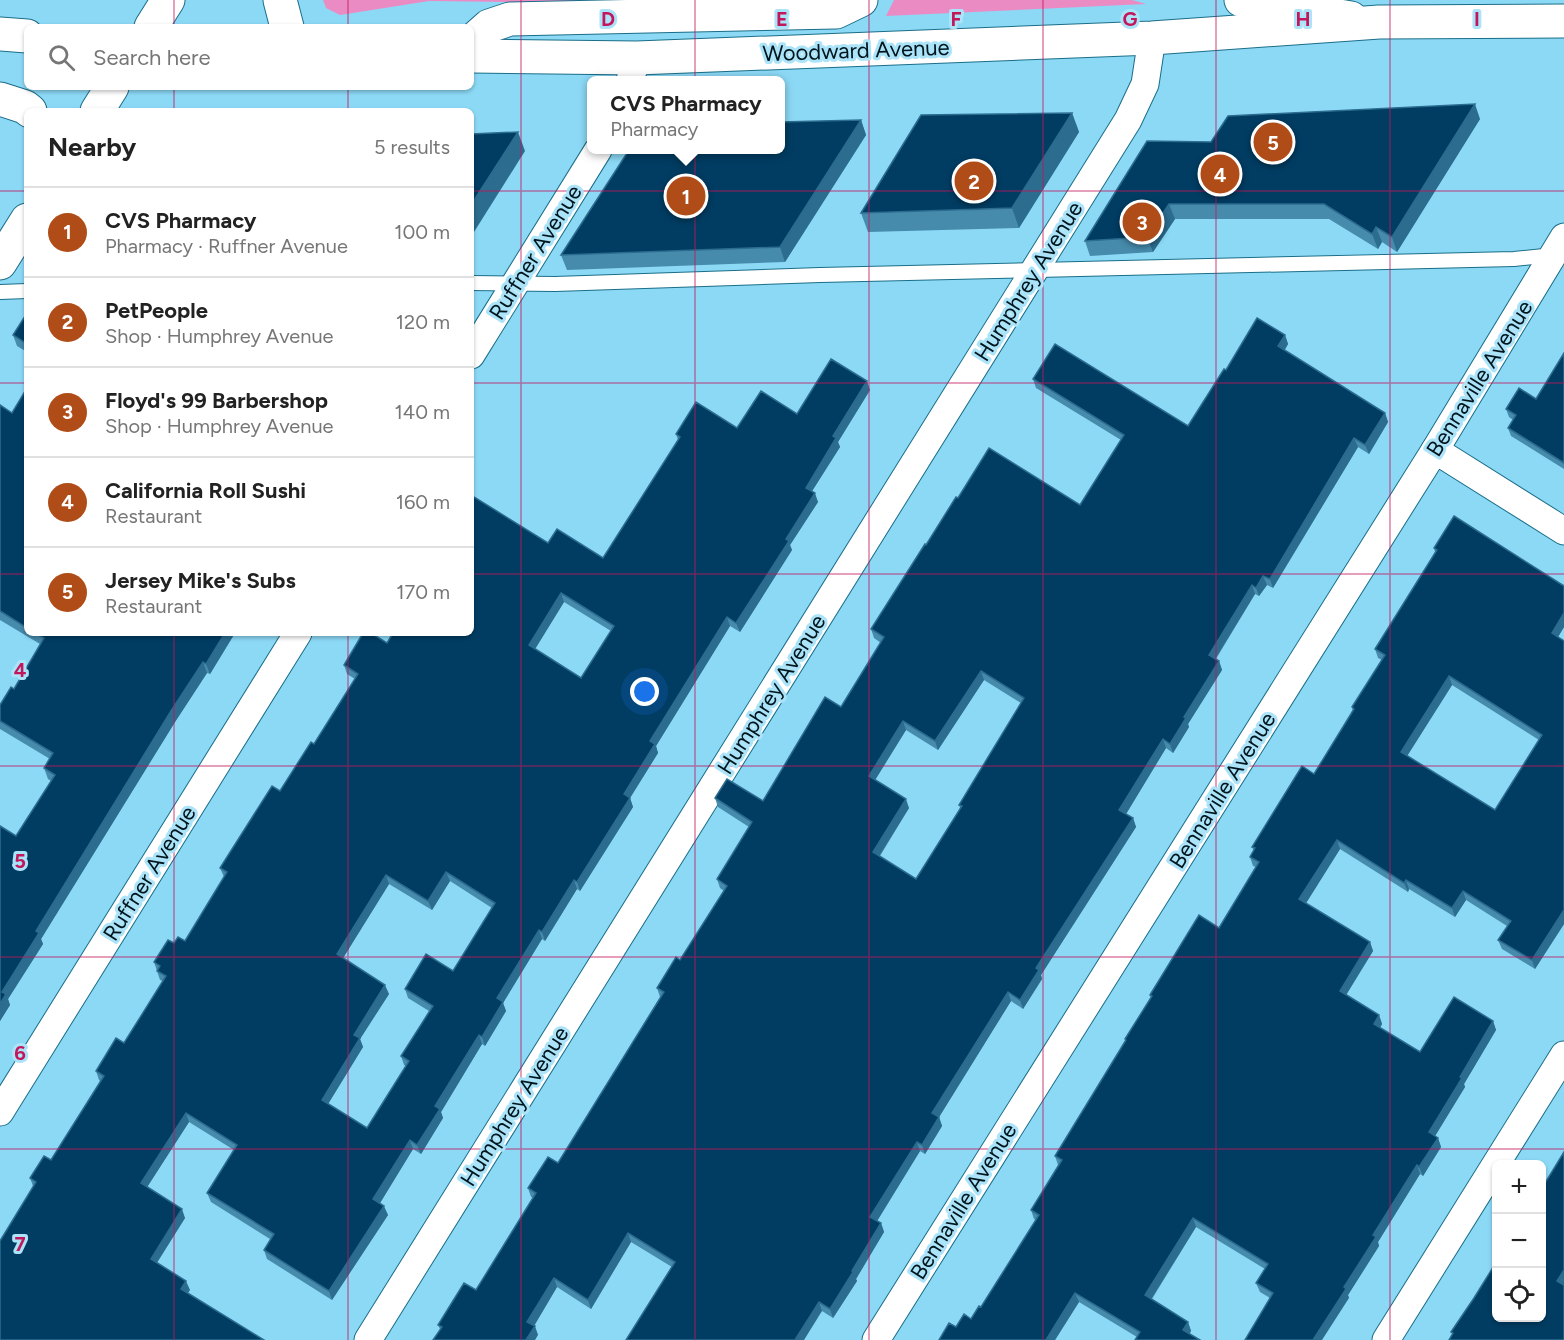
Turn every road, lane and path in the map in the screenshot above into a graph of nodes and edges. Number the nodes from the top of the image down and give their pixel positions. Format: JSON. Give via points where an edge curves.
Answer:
{"nodes":[{"id":1,"x":168,"y":0,"type":"edge"},
{"id":2,"x":280,"y":0,"type":"edge"},
{"id":3,"x":861,"y":0,"type":"edge"},
{"id":4,"x":1241,"y":0,"type":"edge"},
{"id":5,"x":1564,"y":21,"type":"edge"},
{"id":6,"x":1379,"y":22,"type":"junction"},
{"id":7,"x":153,"y":24,"type":"edge"},
{"id":8,"x":286,"y":24,"type":"edge"},
{"id":9,"x":0,"y":34,"type":"edge"},
{"id":10,"x":24,"y":36,"type":"edge"},
{"id":11,"x":1152,"y":38,"type":"junction"},
{"id":12,"x":474,"y":39,"type":"edge"},
{"id":13,"x":474,"y":57,"type":"edge"},
{"id":14,"x":634,"y":69,"type":"edge"},
{"id":15,"x":110,"y":90,"type":"edge"},
{"id":16,"x":0,"y":99,"type":"edge"},
{"id":17,"x":26,"y":108,"type":"edge"},
{"id":18,"x":99,"y":108,"type":"edge"},
{"id":19,"x":596,"y":154,"type":"edge"},
{"id":20,"x":24,"y":225,"type":"edge"},
{"id":21,"x":1560,"y":249,"type":"edge"},
{"id":22,"x":0,"y":263,"type":"edge"},
{"id":23,"x":1035,"y":271,"type":"junction"},
{"id":24,"x":474,"y":282,"type":"edge"},
{"id":25,"x":516,"y":283,"type":"junction"},
{"id":26,"x":24,"y":291,"type":"edge"},
{"id":27,"x":0,"y":292,"type":"edge"},
{"id":28,"x":474,"y":350,"type":"edge"},
{"id":29,"x":1434,"y":450,"type":"junction"},
{"id":30,"x":1564,"y":531,"type":"edge"},
{"id":31,"x":296,"y":636,"type":"edge"},
{"id":32,"x":1564,"y":1055,"type":"edge"},
{"id":33,"x":0,"y":1112,"type":"edge"},
{"id":34,"x":368,"y":1340,"type":"edge"},
{"id":35,"x":876,"y":1340,"type":"edge"},
{"id":36,"x":1386,"y":1340,"type":"edge"}],
"edges":[{"from":1,"to":7,"type":"main road"},
{"from":2,"to":8,"type":"main road"},
{"from":3,"to":12,"type":"main road","via":[[836,12],[510,19],[489,26]]},
{"from":4,"to":6,"type":"main road"},
{"from":5,"to":6,"type":"main road","name":"Woodward Avenue"},
{"from":6,"to":11,"type":"main road","name":"Woodward Avenue"},
{"from":9,"to":10,"type":"main road"},
{"from":11,"to":14,"type":"main road","name":"Woodward Avenue"},
{"from":11,"to":23,"type":"street","name":"Humphrey Avenue","via":[[1145,84],[1128,120]]},
{"from":13,"to":14,"type":"main road","name":"Woodward Avenue"},
{"from":15,"to":18,"type":"main road"},
{"from":16,"to":17,"type":"main road"},
{"from":19,"to":25,"type":"street","name":"Ruffner Avenue"},
{"from":20,"to":22,"type":"main road"},
{"from":21,"to":23,"type":"lane","via":[[1514,259]]},
{"from":21,"to":29,"type":"street","name":"Bennaville Avenue"},
{"from":23,"to":25,"type":"lane"},
{"from":23,"to":34,"type":"street","name":"Humphrey Avenue"},
{"from":24,"to":25,"type":"lane"},
{"from":25,"to":28,"type":"street","name":"Ruffner Avenue"},
{"from":26,"to":27,"type":"lane"},
{"from":29,"to":30,"type":"street"},
{"from":29,"to":35,"type":"street","name":"Bennaville Avenue"},
{"from":31,"to":33,"type":"street","name":"Ruffner Avenue"},
{"from":32,"to":36,"type":"street"}]}
